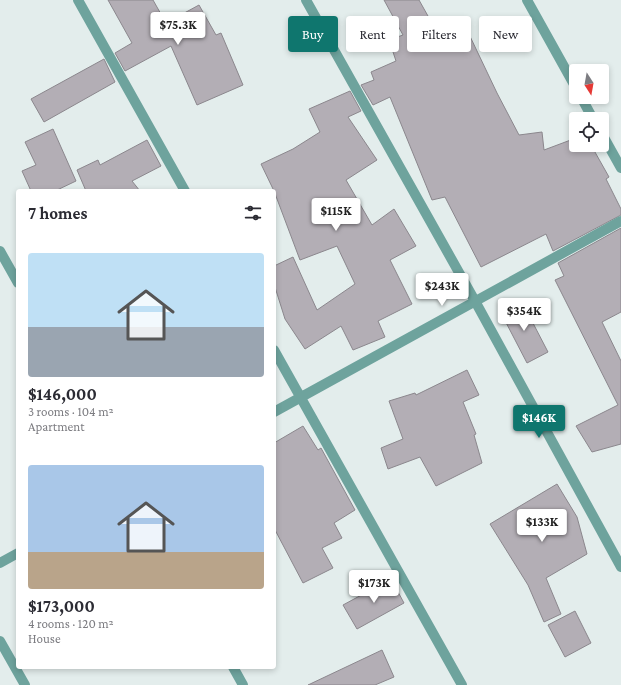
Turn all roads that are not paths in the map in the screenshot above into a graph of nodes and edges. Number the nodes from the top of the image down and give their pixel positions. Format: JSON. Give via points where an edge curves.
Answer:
{"nodes":[{"id":1,"x":78,"y":0,"type":"edge"},
{"id":2,"x":306,"y":0,"type":"edge"},
{"id":3,"x":527,"y":0,"type":"edge"},
{"id":4,"x":569,"y":75,"type":"edge"},
{"id":5,"x":609,"y":147,"type":"edge"},
{"id":6,"x":621,"y":168,"type":"edge"},
{"id":7,"x":184,"y":189,"type":"edge"},
{"id":8,"x":621,"y":221,"type":"edge"},
{"id":9,"x":0,"y":252,"type":"edge"},
{"id":10,"x":16,"y":280,"type":"edge"},
{"id":11,"x":475,"y":301,"type":"junction"},
{"id":12,"x":276,"y":353,"type":"edge"},
{"id":13,"x":301,"y":397,"type":"junction"},
{"id":14,"x":276,"y":411,"type":"edge"},
{"id":15,"x":16,"y":554,"type":"edge"},
{"id":16,"x":0,"y":562,"type":"edge"},
{"id":17,"x":621,"y":567,"type":"edge"},
{"id":18,"x":0,"y":641,"type":"edge"},
{"id":19,"x":234,"y":669,"type":"edge"},
{"id":20,"x":25,"y":685,"type":"edge"},
{"id":21,"x":243,"y":685,"type":"edge"},
{"id":22,"x":462,"y":685,"type":"edge"}],
"edges":[{"from":1,"to":7,"type":"street"},
{"from":2,"to":11,"type":"street"},
{"from":3,"to":4,"type":"street"},
{"from":5,"to":6,"type":"street"},
{"from":8,"to":11,"type":"street"},
{"from":9,"to":10,"type":"street"},
{"from":11,"to":13,"type":"street"},
{"from":11,"to":17,"type":"street"},
{"from":12,"to":13,"type":"street"},
{"from":13,"to":14,"type":"street"},
{"from":13,"to":22,"type":"street"},
{"from":15,"to":16,"type":"street"},
{"from":18,"to":20,"type":"street"},
{"from":19,"to":21,"type":"street"}]}
